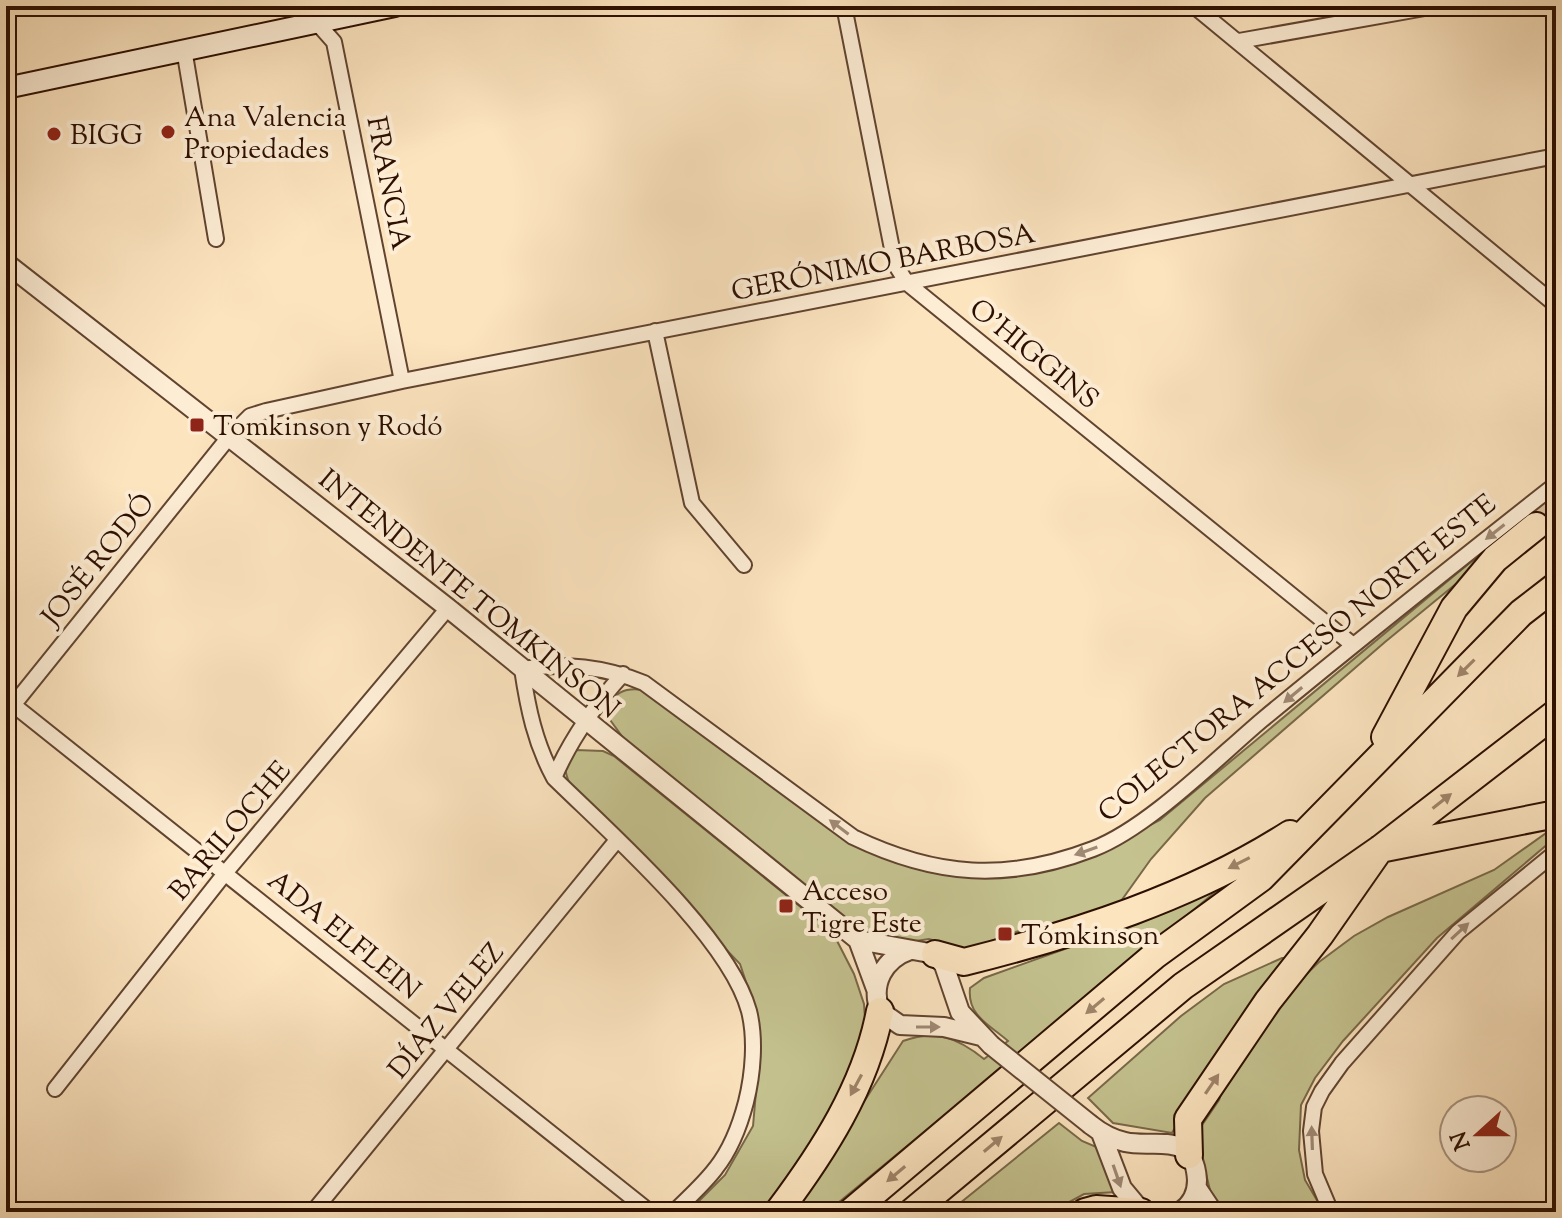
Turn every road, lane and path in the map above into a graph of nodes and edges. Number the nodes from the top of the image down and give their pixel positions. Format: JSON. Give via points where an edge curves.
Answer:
{"nodes":[{"id":1,"x":302,"y":6,"type":"edge"},
{"id":2,"x":395,"y":6,"type":"edge"},
{"id":3,"x":844,"y":6,"type":"edge"},
{"id":4,"x":1194,"y":6,"type":"edge"},
{"id":5,"x":1436,"y":6,"type":"edge"},
{"id":6,"x":318,"y":22,"type":"junction"},
{"id":7,"x":1239,"y":41,"type":"junction"},
{"id":8,"x":184,"y":49,"type":"junction"},
{"id":9,"x":6,"y":88,"type":"edge"},
{"id":10,"x":1556,"y":156,"type":"edge"},
{"id":11,"x":1410,"y":183,"type":"junction"},
{"id":12,"x":216,"y":239,"type":"dead end"},
{"id":13,"x":6,"y":263,"type":"edge"},
{"id":14,"x":907,"y":283,"type":"junction"},
{"id":15,"x":1556,"y":305,"type":"edge"},
{"id":16,"x":655,"y":331,"type":"junction"},
{"id":17,"x":402,"y":381,"type":"junction"},
{"id":18,"x":229,"y":437,"type":"junction"},
{"id":19,"x":1556,"y":484,"type":"edge"},
{"id":20,"x":1536,"y":526,"type":"tunnel mouth"},
{"id":21,"x":744,"y":565,"type":"dead end"},
{"id":22,"x":1556,"y":586,"type":"edge"},
{"id":23,"x":448,"y":608,"type":"junction"},
{"id":24,"x":1353,"y":645,"type":"junction"},
{"id":25,"x":522,"y":669,"type":"junction"},
{"id":26,"x":623,"y":674,"type":"junction"},
{"id":27,"x":8,"y":706,"type":"edge"},
{"id":28,"x":1556,"y":713,"type":"edge"},
{"id":29,"x":584,"y":721,"type":"junction"},
{"id":30,"x":1372,"y":761,"type":"junction"},
{"id":31,"x":554,"y":778,"type":"junction"},
{"id":32,"x":1330,"y":808,"type":"junction"},
{"id":33,"x":1556,"y":814,"type":"edge"},
{"id":34,"x":617,"y":840,"type":"junction"},
{"id":35,"x":1380,"y":849,"type":"junction"},
{"id":36,"x":1556,"y":852,"type":"edge"},
{"id":37,"x":226,"y":872,"type":"junction"},
{"id":38,"x":858,"y":940,"type":"junction"},
{"id":39,"x":922,"y":952,"type":"junction"},
{"id":40,"x":878,"y":1000,"type":"junction"},
{"id":41,"x":986,"y":1040,"type":"junction"},
{"id":42,"x":447,"y":1049,"type":"junction"},
{"id":43,"x":55,"y":1089,"type":"dead end"},
{"id":44,"x":1096,"y":1129,"type":"junction"},
{"id":45,"x":1189,"y":1155,"type":"junction"},
{"id":46,"x":1197,"y":1188,"type":"junction"},
{"id":47,"x":313,"y":1212,"type":"edge"},
{"id":48,"x":650,"y":1212,"type":"edge"},
{"id":49,"x":674,"y":1212,"type":"edge"},
{"id":50,"x":778,"y":1212,"type":"edge"},
{"id":51,"x":851,"y":1212,"type":"edge"},
{"id":52,"x":912,"y":1212,"type":"edge"},
{"id":53,"x":1085,"y":1212,"type":"edge"},
{"id":54,"x":1142,"y":1212,"type":"edge"},
{"id":55,"x":1180,"y":1212,"type":"edge"},
{"id":56,"x":1213,"y":1212,"type":"edge"},
{"id":57,"x":1331,"y":1212,"type":"edge"}],
"edges":[{"from":1,"to":6,"type":"street","name":"FRANCIA"},
{"from":2,"to":6,"type":"main road"},
{"from":3,"to":14,"type":"street","name":"O'HIGGINS","via":[[895,264]]},
{"from":4,"to":7,"type":"street"},
{"from":5,"to":7,"type":"street"},
{"from":6,"to":8,"type":"main road"},
{"from":6,"to":17,"type":"street","name":"FRANCIA","via":[[334,42],[340,65]]},
{"from":7,"to":11,"type":"street"},
{"from":8,"to":9,"type":"main road"},
{"from":8,"to":12,"type":"street"},
{"from":10,"to":11,"type":"street","name":"GERÓNIMO BARBOSA"},
{"from":11,"to":14,"type":"street","name":"GERÓNIMO BARBOSA"},
{"from":11,"to":15,"type":"street"},
{"from":13,"to":18,"type":"street","name":"INTENDENTE TOMKINSON"},
{"from":14,"to":16,"type":"street","name":"GERÓNIMO BARBOSA"},
{"from":14,"to":24,"type":"street","name":"O'HIGGINS"},
{"from":16,"to":17,"type":"street","name":"GERÓNIMO BARBOSA"},
{"from":16,"to":21,"type":"street","via":[[692,503]]},
{"from":17,"to":18,"type":"street","name":"GERÓNIMO BARBOSA","via":[[258,413]]},
{"from":18,"to":23,"type":"street","name":"INTENDENTE TOMKINSON"},
{"from":18,"to":27,"type":"street","name":"JOSÉ RODÓ"},
{"from":19,"to":24,"type":"street","name":"COLECTORA ACCESO NORTE ESTE","one_way":true},
{"from":20,"to":30,"type":"highway","via":[[1495,559],[1454,608]]},
{"from":22,"to":30,"type":"highway","one_way":true,"via":[[1521,613]]},
{"from":23,"to":25,"type":"street","name":"INTENDENTE TOMKINSON"},
{"from":23,"to":37,"type":"street","name":"BARILOCHE"},
{"from":24,"to":26,"type":"street","name":"COLECTORA ACCESO NORTE ESTE","one_way":true,"via":[[1137,824],[1096,848],[997,873],[925,866],[853,837],[644,683]]},
{"from":25,"to":26,"type":"street","name":"COLECTORA ACCESO NORTE ESTE","via":[[558,664]]},
{"from":25,"to":29,"type":"street","name":"INTENDENTE TOMKINSON"},
{"from":25,"to":31,"type":"street","via":[[529,716]]},
{"from":26,"to":29,"type":"street"},
{"from":27,"to":37,"type":"street","name":"ADA ELFLEIN"},
{"from":35,"to":28,"type":"highway","one_way":true},
{"from":29,"to":31,"type":"street"},
{"from":29,"to":38,"type":"street","name":"INTENDENTE TOMKINSON"},
{"from":30,"to":32,"type":"highway"},
{"from":31,"to":34,"type":"street"},
{"from":32,"to":39,"type":"highway","one_way":true,"via":[[1237,865],[1138,909],[964,962]]},
{"from":32,"to":51,"type":"highway","one_way":true,"via":[[1261,878],[1154,956]]},
{"from":33,"to":35,"type":"highway"},
{"from":34,"to":42,"type":"street","name":"DÍAZ VELEZ"},
{"from":34,"to":49,"type":"street","via":[[710,938],[749,1011],[750,1085],[738,1130],[717,1168]]},
{"from":45,"to":35,"type":"highway","one_way":true,"via":[[1188,1119]]},
{"from":52,"to":35,"type":"highway","one_way":true,"via":[[1183,986]]},
{"from":57,"to":36,"type":"street","one_way":true,"via":[[1315,1174],[1311,1131],[1322,1091],[1458,932]]},
{"from":37,"to":42,"type":"street","name":"ADA ELFLEIN"},
{"from":37,"to":43,"type":"street","name":"BARILOCHE"},
{"from":38,"to":39,"type":"street","name":"INTENDENTE TOMKINSON"},
{"from":38,"to":40,"type":"street"},
{"from":39,"to":40,"type":"street","via":[[897,955],[887,964]]},
{"from":39,"to":41,"type":"street","via":[[944,965],[960,1012]]},
{"from":40,"to":41,"type":"street","one_way":true,"via":[[900,1025],[944,1027]]},
{"from":40,"to":50,"type":"highway","one_way":true,"via":[[867,1065],[813,1164]]},
{"from":41,"to":44,"type":"street","bridge":true},
{"from":42,"to":47,"type":"street","name":"DÍAZ VELEZ"},
{"from":42,"to":48,"type":"street","name":"ADA ELFLEIN"},
{"from":44,"to":45,"type":"street","via":[[1126,1143],[1156,1141]]},
{"from":44,"to":54,"type":"street","one_way":true,"via":[[1122,1188]]},
{"from":45,"to":46,"type":"street"},
{"from":46,"to":55,"type":"street"},
{"from":46,"to":56,"type":"street"},
{"from":53,"to":54,"type":"highway"}]}
